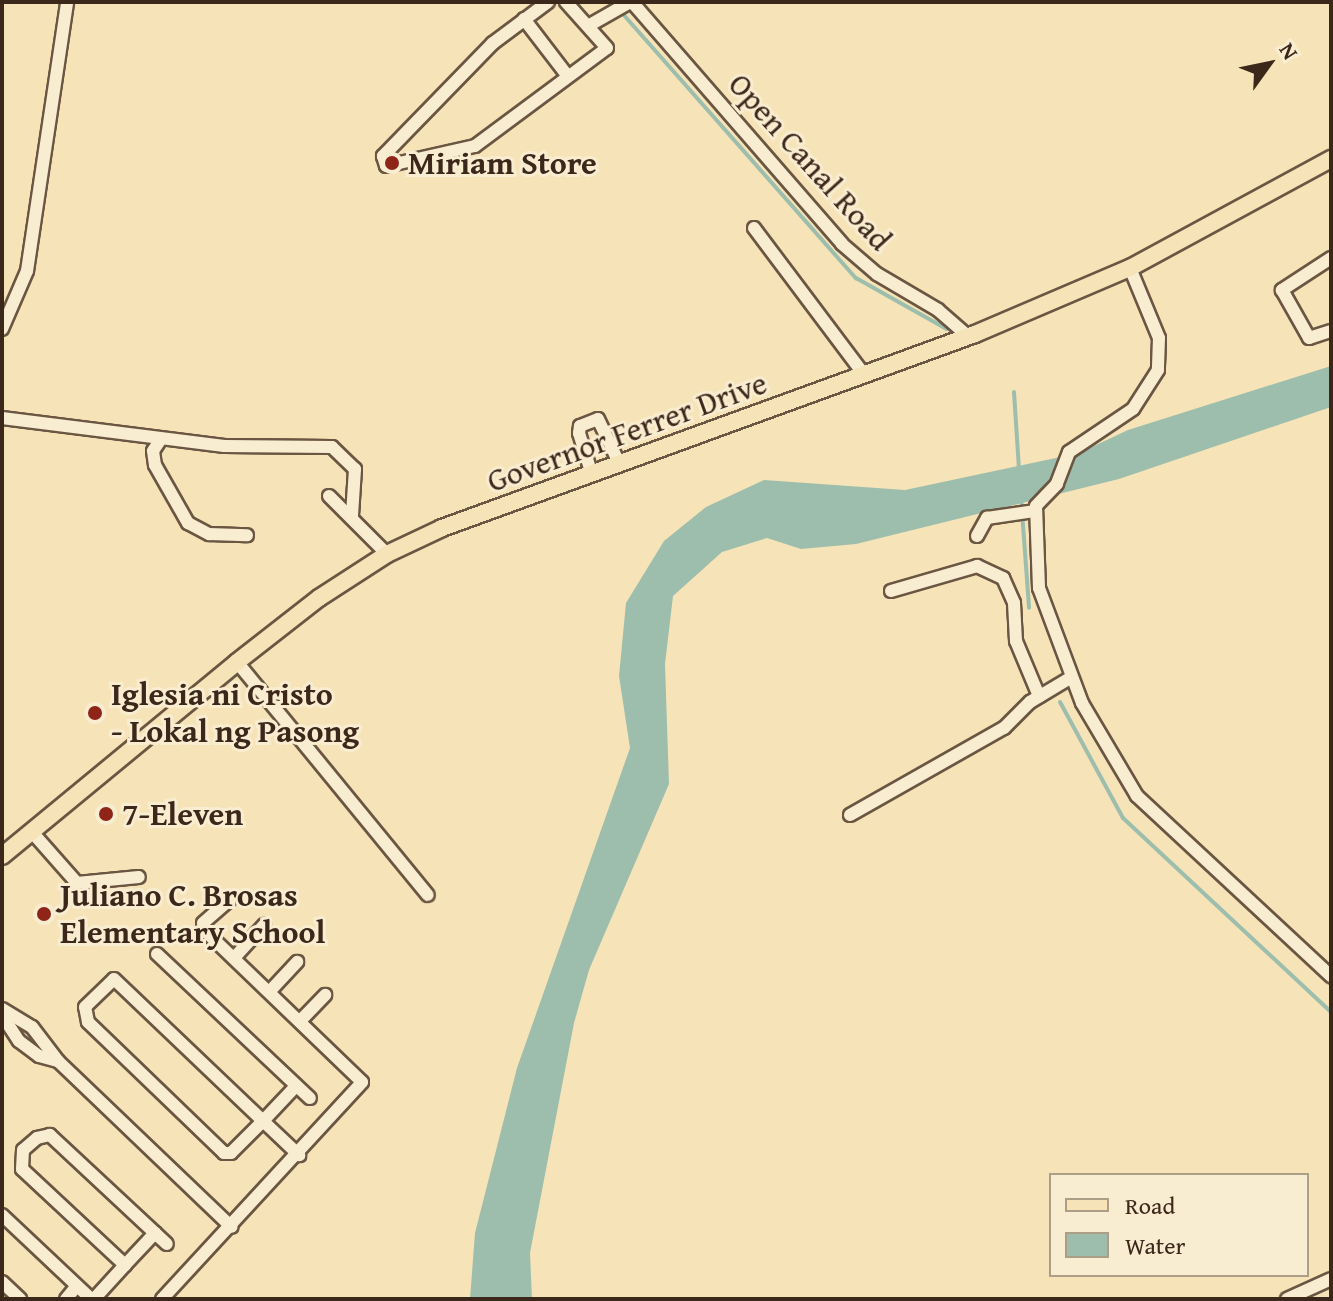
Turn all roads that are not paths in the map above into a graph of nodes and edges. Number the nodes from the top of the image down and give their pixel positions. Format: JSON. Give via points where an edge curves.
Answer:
{"nodes":[{"id":1,"x":67,"y":2,"type":"edge"},
{"id":2,"x":548,"y":2,"type":"edge"},
{"id":3,"x":566,"y":2,"type":"edge"},
{"id":4,"x":631,"y":2,"type":"edge"},
{"id":5,"x":524,"y":19,"type":"junction"},
{"id":6,"x":588,"y":26,"type":"junction"},
{"id":7,"x":567,"y":75,"type":"junction"},
{"id":8,"x":1331,"y":159,"type":"edge"},
{"id":9,"x":754,"y":228,"type":"dead end"},
{"id":10,"x":1331,"y":258,"type":"edge"},
{"id":11,"x":1130,"y":268,"type":"junction"},
{"id":12,"x":2,"y":329,"type":"edge"},
{"id":13,"x":1331,"y":331,"type":"edge"},
{"id":14,"x":967,"y":335,"type":"junction"},
{"id":15,"x":865,"y":376,"type":"junction"},
{"id":16,"x":2,"y":418,"type":"edge"},
{"id":17,"x":161,"y":439,"type":"junction"},
{"id":18,"x":620,"y":465,"type":"junction"},
{"id":19,"x":592,"y":475,"type":"junction"},
{"id":20,"x":329,"y":496,"type":"dead end"},
{"id":21,"x":1035,"y":511,"type":"junction"},
{"id":22,"x":352,"y":516,"type":"junction"},
{"id":23,"x":247,"y":535,"type":"dead end"},
{"id":24,"x":977,"y":536,"type":"dead end"},
{"id":25,"x":387,"y":554,"type":"junction"},
{"id":26,"x":891,"y":591,"type":"dead end"},
{"id":27,"x":237,"y":662,"type":"junction"},
{"id":28,"x":1070,"y":678,"type":"junction"},
{"id":29,"x":1039,"y":696,"type":"junction"},
{"id":30,"x":850,"y":815,"type":"dead end"},
{"id":31,"x":32,"y":832,"type":"junction"},
{"id":32,"x":2,"y":856,"type":"edge"},
{"id":33,"x":139,"y":877,"type":"dead end"},
{"id":34,"x":428,"y":895,"type":"dead end"},
{"id":35,"x":229,"y":900,"type":"dead end"},
{"id":36,"x":264,"y":925,"type":"dead end"},
{"id":37,"x":157,"y":954,"type":"dead end"},
{"id":38,"x":234,"y":958,"type":"junction"},
{"id":39,"x":297,"y":962,"type":"dead end"},
{"id":40,"x":1331,"y":976,"type":"edge"},
{"id":41,"x":270,"y":991,"type":"junction"},
{"id":42,"x":325,"y":995,"type":"dead end"},
{"id":43,"x":2,"y":1012,"type":"edge"},
{"id":44,"x":301,"y":1020,"type":"junction"},
{"id":45,"x":58,"y":1061,"type":"junction"},
{"id":46,"x":296,"y":1086,"type":"junction"},
{"id":47,"x":310,"y":1098,"type":"dead end"},
{"id":48,"x":263,"y":1121,"type":"junction"},
{"id":49,"x":299,"y":1155,"type":"junction"},
{"id":50,"x":2,"y":1215,"type":"edge"},
{"id":51,"x":232,"y":1227,"type":"junction"},
{"id":52,"x":155,"y":1233,"type":"junction"},
{"id":53,"x":167,"y":1244,"type":"dead end"},
{"id":54,"x":125,"y":1265,"type":"junction"},
{"id":55,"x":1331,"y":1279,"type":"edge"},
{"id":56,"x":2,"y":1282,"type":"edge"},
{"id":57,"x":77,"y":1286,"type":"junction"},
{"id":58,"x":20,"y":1299,"type":"edge"},
{"id":59,"x":66,"y":1299,"type":"edge"},
{"id":60,"x":93,"y":1299,"type":"edge"},
{"id":61,"x":162,"y":1299,"type":"edge"},
{"id":62,"x":1287,"y":1299,"type":"edge"}],
"edges":[{"from":1,"to":12,"type":"street","via":[[27,271]]},
{"from":2,"to":5,"type":"street"},
{"from":3,"to":6,"type":"street"},
{"from":4,"to":6,"type":"street"},
{"from":4,"to":14,"type":"street","name":"Open Canal Road","via":[[852,254]]},
{"from":5,"to":7,"type":"street"},
{"from":5,"to":7,"type":"street","via":[[493,43],[383,156],[386,166],[475,146]]},
{"from":6,"to":7,"type":"street","via":[[607,48]]},
{"from":8,"to":11,"type":"main road","name":"Governor Ferrer Drive"},
{"from":9,"to":15,"type":"street"},
{"from":10,"to":13,"type":"street","via":[[1282,290],[1309,338]]},
{"from":11,"to":14,"type":"main road","name":"Governor Ferrer Drive"},
{"from":11,"to":21,"type":"street","via":[[1159,338],[1158,370],[1133,409],[1069,452],[1055,486]]},
{"from":14,"to":15,"type":"main road","name":"Governor Ferrer Drive"},
{"from":15,"to":18,"type":"main road","name":"Governor Ferrer Drive"},
{"from":16,"to":17,"type":"street"},
{"from":17,"to":22,"type":"street","via":[[224,446],[332,447],[355,469]]},
{"from":17,"to":23,"type":"street","via":[[153,451],[155,465],[188,523],[209,534]]},
{"from":18,"to":19,"type":"main road","name":"Governor Ferrer Drive"},
{"from":18,"to":19,"type":"street","via":[[598,419],[580,426],[579,433]]},
{"from":19,"to":25,"type":"main road","name":"Governor Ferrer Drive"},
{"from":20,"to":22,"type":"street"},
{"from":21,"to":24,"type":"street","via":[[987,518]]},
{"from":21,"to":28,"type":"street","via":[[1039,588]]},
{"from":22,"to":25,"type":"street"},
{"from":25,"to":27,"type":"main road","name":"Governor Ferrer Drive","via":[[319,598]]},
{"from":26,"to":29,"type":"street","via":[[977,566],[1003,578],[1014,603],[1016,641]]},
{"from":27,"to":31,"type":"main road","name":"Governor Ferrer Drive"},
{"from":27,"to":34,"type":"street"},
{"from":28,"to":29,"type":"street"},
{"from":28,"to":40,"type":"street","via":[[1137,796]]},
{"from":29,"to":30,"type":"street","via":[[1004,728]]},
{"from":31,"to":32,"type":"main road","name":"Governor Ferrer Drive"},
{"from":31,"to":33,"type":"street","via":[[77,883]]},
{"from":35,"to":38,"type":"street","via":[[203,928]]},
{"from":36,"to":38,"type":"street"},
{"from":37,"to":46,"type":"street"},
{"from":38,"to":41,"type":"street"},
{"from":39,"to":41,"type":"street"},
{"from":41,"to":44,"type":"street"},
{"from":42,"to":44,"type":"street"},
{"from":43,"to":45,"type":"street","via":[[32,1027]]},
{"from":43,"to":45,"type":"street","via":[[19,1041],[39,1056]]},
{"from":44,"to":49,"type":"street","via":[[362,1082]]},
{"from":45,"to":51,"type":"street"},
{"from":46,"to":47,"type":"street"},
{"from":46,"to":48,"type":"street"},
{"from":48,"to":48,"type":"street","via":[[224,1153],[88,1022],[85,1007],[114,979]]},
{"from":48,"to":49,"type":"street"},
{"from":49,"to":51,"type":"street"},
{"from":50,"to":57,"type":"street"},
{"from":51,"to":61,"type":"street"},
{"from":52,"to":53,"type":"street"},
{"from":52,"to":54,"type":"street"},
{"from":52,"to":54,"type":"street","via":[[50,1135],[23,1150],[22,1169]]},
{"from":54,"to":60,"type":"street"},
{"from":55,"to":62,"type":"street"},
{"from":56,"to":58,"type":"street"},
{"from":57,"to":59,"type":"street"},
{"from":57,"to":60,"type":"street"}]}
